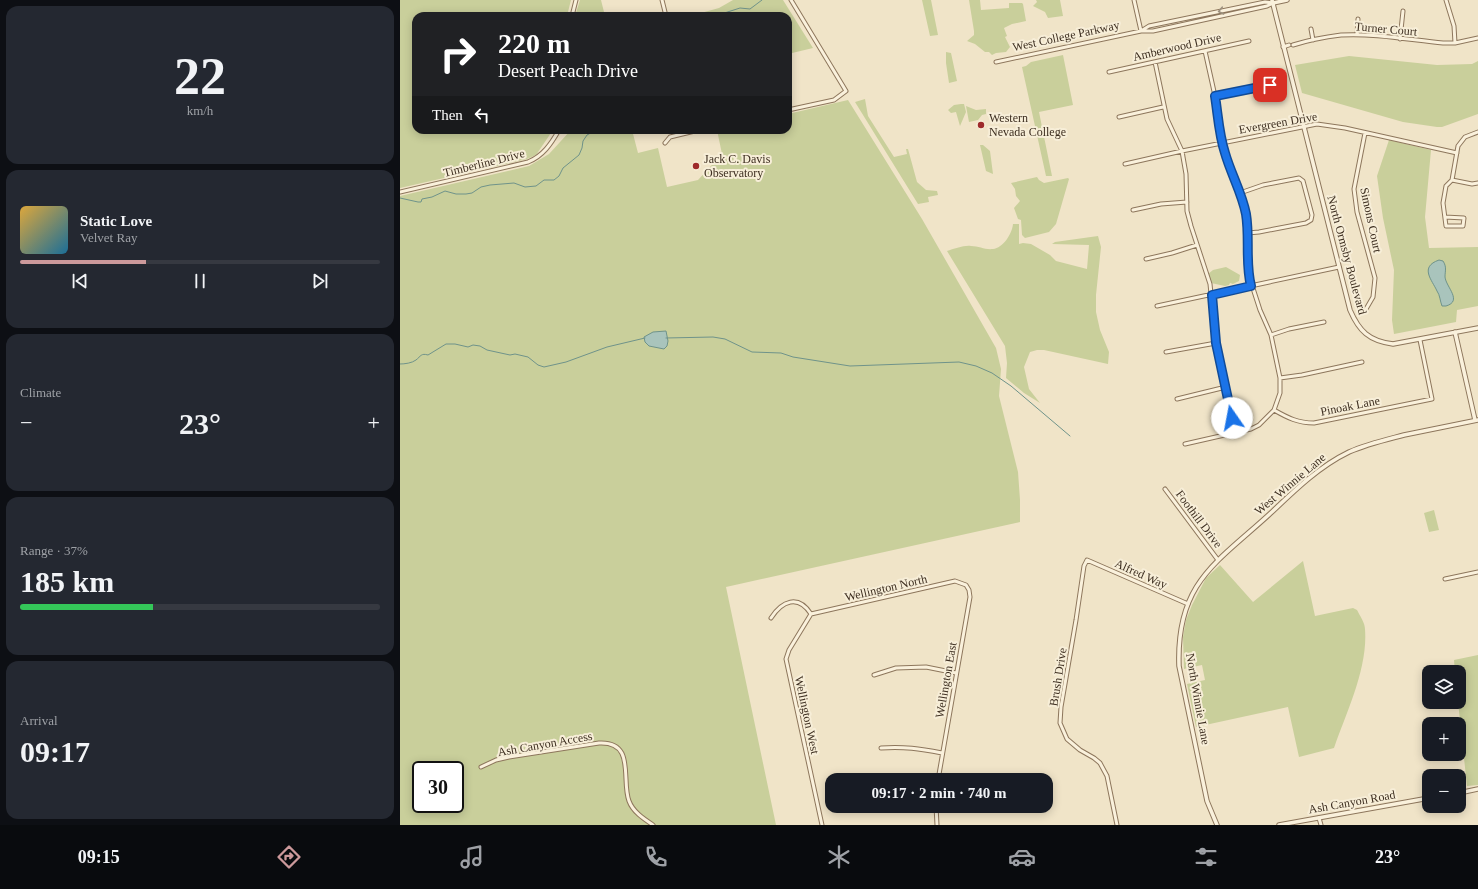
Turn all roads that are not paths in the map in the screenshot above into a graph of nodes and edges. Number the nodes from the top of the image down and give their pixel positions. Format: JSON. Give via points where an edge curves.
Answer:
{"nodes":[{"id":1,"x":576,"y":0,"type":"edge"},
{"id":2,"x":662,"y":0,"type":"edge"},
{"id":3,"x":791,"y":0,"type":"edge"},
{"id":4,"x":1134,"y":0,"type":"edge"},
{"id":5,"x":1287,"y":0,"type":"edge"},
{"id":6,"x":1446,"y":0,"type":"edge"},
{"id":7,"x":1272,"y":2,"type":"edge"},
{"id":8,"x":1403,"y":11,"type":"dead end"},
{"id":9,"x":573,"y":12,"type":"edge"},
{"id":10,"x":665,"y":12,"type":"edge"},
{"id":11,"x":1358,"y":19,"type":"dead end"},
{"id":12,"x":1311,"y":29,"type":"dead end"},
{"id":13,"x":1141,"y":31,"type":"junction"},
{"id":14,"x":1357,"y":35,"type":"junction"},
{"id":15,"x":1478,"y":38,"type":"edge"},
{"id":16,"x":1400,"y":39,"type":"junction"},
{"id":17,"x":1249,"y":40,"type":"dead end"},
{"id":18,"x":1313,"y":40,"type":"junction"},
{"id":19,"x":1455,"y":43,"type":"junction"},
{"id":20,"x":1283,"y":47,"type":"junction"},
{"id":21,"x":1205,"y":50,"type":"junction"},
{"id":22,"x":996,"y":62,"type":"dead end"},
{"id":23,"x":1154,"y":62,"type":"junction"},
{"id":24,"x":1109,"y":72,"type":"dead end"},
{"id":25,"x":1270,"y":85,"type":"dead end"},
{"id":26,"x":1215,"y":96,"type":"junction"},
{"id":27,"x":1163,"y":107,"type":"junction"},
{"id":28,"x":792,"y":109,"type":"edge"},
{"id":29,"x":1119,"y":117,"type":"dead end"},
{"id":30,"x":1303,"y":125,"type":"junction"},
{"id":31,"x":1478,"y":132,"type":"edge"},
{"id":32,"x":1365,"y":133,"type":"junction"},
{"id":33,"x":556,"y":134,"type":"edge"},
{"id":34,"x":680,"y":134,"type":"edge"},
{"id":35,"x":664,"y":143,"type":"dead end"},
{"id":36,"x":1222,"y":143,"type":"junction"},
{"id":37,"x":1182,"y":151,"type":"junction"},
{"id":38,"x":1457,"y":153,"type":"junction"},
{"id":39,"x":1125,"y":164,"type":"dead end"},
{"id":40,"x":1452,"y":180,"type":"junction"},
{"id":41,"x":1478,"y":183,"type":"edge"},
{"id":42,"x":400,"y":192,"type":"edge"},
{"id":43,"x":1240,"y":193,"type":"junction"},
{"id":44,"x":1187,"y":202,"type":"junction"},
{"id":45,"x":1133,"y":210,"type":"dead end"},
{"id":46,"x":1445,"y":217,"type":"junction"},
{"id":47,"x":1248,"y":232,"type":"junction"},
{"id":48,"x":1197,"y":245,"type":"junction"},
{"id":49,"x":1146,"y":259,"type":"dead end"},
{"id":50,"x":1339,"y":267,"type":"junction"},
{"id":51,"x":1251,"y":286,"type":"junction"},
{"id":52,"x":1212,"y":295,"type":"junction"},
{"id":53,"x":1157,"y":306,"type":"dead end"},
{"id":54,"x":1366,"y":309,"type":"dead end"},
{"id":55,"x":1324,"y":322,"type":"dead end"},
{"id":56,"x":1478,"y":328,"type":"edge"},
{"id":57,"x":1455,"y":332,"type":"junction"},
{"id":58,"x":1270,"y":335,"type":"junction"},
{"id":59,"x":1420,"y":340,"type":"junction"},
{"id":60,"x":1216,"y":343,"type":"junction"},
{"id":61,"x":1166,"y":352,"type":"dead end"},
{"id":62,"x":1362,"y":362,"type":"dead end"},
{"id":63,"x":1280,"y":378,"type":"junction"},
{"id":64,"x":1226,"y":387,"type":"junction"},
{"id":65,"x":1177,"y":399,"type":"dead end"},
{"id":66,"x":1274,"y":410,"type":"junction"},
{"id":67,"x":1476,"y":420,"type":"edge"},
{"id":68,"x":1236,"y":433,"type":"junction"},
{"id":69,"x":1185,"y":444,"type":"dead end"},
{"id":70,"x":1165,"y":490,"type":"dead end"},
{"id":71,"x":1087,"y":560,"type":"joint"},
{"id":72,"x":1218,"y":560,"type":"junction"},
{"id":73,"x":1478,"y":572,"type":"edge"},
{"id":74,"x":1445,"y":579,"type":"dead end"},
{"id":75,"x":965,"y":584,"type":"joint"},
{"id":76,"x":1188,"y":604,"type":"junction"},
{"id":77,"x":811,"y":614,"type":"junction"},
{"id":78,"x":771,"y":618,"type":"dead end"},
{"id":79,"x":956,"y":673,"type":"junction"},
{"id":80,"x":874,"y":675,"type":"dead end"},
{"id":81,"x":882,"y":748,"type":"dead end"},
{"id":82,"x":942,"y":753,"type":"junction"},
{"id":83,"x":481,"y":767,"type":"dead end"},
{"id":84,"x":939,"y":773,"type":"edge"},
{"id":85,"x":1478,"y":789,"type":"edge"},
{"id":86,"x":1466,"y":791,"type":"edge"},
{"id":87,"x":1422,"y":799,"type":"edge"},
{"id":88,"x":936,"y":813,"type":"edge"},
{"id":89,"x":1319,"y":818,"type":"junction"},
{"id":90,"x":653,"y":825,"type":"edge"},
{"id":91,"x":822,"y":825,"type":"edge"},
{"id":92,"x":937,"y":825,"type":"edge"},
{"id":93,"x":1117,"y":825,"type":"edge"},
{"id":94,"x":1217,"y":825,"type":"edge"},
{"id":95,"x":1280,"y":825,"type":"edge"},
{"id":96,"x":1321,"y":825,"type":"edge"}],
"edges":[{"from":1,"to":9,"type":"street"},
{"from":2,"to":10,"type":"street"},
{"from":3,"to":28,"type":"street","via":[[846,91],[834,100]]},
{"from":4,"to":13,"type":"street"},
{"from":5,"to":7,"type":"street","name":"West College Parkway"},
{"from":6,"to":19,"type":"street","via":[[1454,26]]},
{"from":7,"to":13,"type":"street","name":"West College Parkway","via":[[1267,6],[1153,31]]},
{"from":7,"to":20,"type":"street","name":"North Ormsby Boulevard"},
{"from":8,"to":16,"type":"street"},
{"from":11,"to":14,"type":"street"},
{"from":12,"to":18,"type":"street"},
{"from":13,"to":22,"type":"street","name":"West College Parkway"},
{"from":14,"to":16,"type":"street","name":"Turner Court"},
{"from":14,"to":18,"type":"street","name":"Turner Court"},
{"from":15,"to":19,"type":"street","name":"Turner Court"},
{"from":16,"to":19,"type":"street","name":"Turner Court"},
{"from":17,"to":21,"type":"street","name":"Amberwood Drive"},
{"from":18,"to":20,"type":"street","name":"Turner Court"},
{"from":20,"to":30,"type":"street","name":"North Ormsby Boulevard"},
{"from":21,"to":23,"type":"street","name":"Amberwood Drive"},
{"from":21,"to":26,"type":"street"},
{"from":23,"to":24,"type":"street","name":"Amberwood Drive"},
{"from":23,"to":27,"type":"street"},
{"from":25,"to":26,"type":"street"},
{"from":26,"to":36,"type":"street"},
{"from":27,"to":29,"type":"street"},
{"from":27,"to":37,"type":"street"},
{"from":30,"to":32,"type":"street","name":"Evergreen Drive","via":[[1324,124]]},
{"from":30,"to":36,"type":"street","name":"Evergreen Drive"},
{"from":30,"to":50,"type":"street","name":"North Ormsby Boulevard"},
{"from":31,"to":38,"type":"street","via":[[1461,141]]},
{"from":32,"to":38,"type":"street","name":"Evergreen Drive"},
{"from":32,"to":54,"type":"street","name":"Simons Court","via":[[1354,189],[1375,278],[1373,297]]},
{"from":33,"to":42,"type":"street","name":"Timberline Drive","via":[[542,154],[528,162]]},
{"from":34,"to":35,"type":"street","via":[[670,137]]},
{"from":36,"to":37,"type":"street","name":"Evergreen Drive"},
{"from":36,"to":43,"type":"street"},
{"from":37,"to":39,"type":"street","name":"Evergreen Drive"},
{"from":37,"to":44,"type":"street"},
{"from":38,"to":40,"type":"street"},
{"from":40,"to":41,"type":"street"},
{"from":40,"to":46,"type":"street","via":[[1446,186],[1442,203]]},
{"from":43,"to":47,"type":"street","via":[[1246,212]]},
{"from":43,"to":47,"type":"street","via":[[1263,185],[1299,178],[1303,181],[1312,215],[1311,220],[1306,223]]},
{"from":44,"to":45,"type":"street"},
{"from":44,"to":48,"type":"street","via":[[1187,211]]},
{"from":46,"to":46,"type":"street","via":[[1446,226],[1464,226],[1464,218]]},
{"from":47,"to":51,"type":"street"},
{"from":48,"to":49,"type":"street"},
{"from":48,"to":52,"type":"street"},
{"from":50,"to":51,"type":"street"},
{"from":50,"to":59,"type":"street","name":"North Ormsby Boulevard","via":[[1350,310],[1355,322],[1366,335],[1380,342],[1393,344]]},
{"from":51,"to":52,"type":"street"},
{"from":51,"to":58,"type":"street"},
{"from":52,"to":53,"type":"street"},
{"from":52,"to":60,"type":"street"},
{"from":55,"to":58,"type":"street"},
{"from":56,"to":57,"type":"street","name":"North Ormsby Boulevard"},
{"from":57,"to":59,"type":"street","name":"North Ormsby Boulevard"},
{"from":57,"to":67,"type":"street"},
{"from":58,"to":63,"type":"street"},
{"from":59,"to":66,"type":"street","name":"Pinoak Lane","via":[[1432,398],[1314,423],[1297,422]]},
{"from":60,"to":61,"type":"street"},
{"from":60,"to":64,"type":"street"},
{"from":62,"to":63,"type":"street"},
{"from":63,"to":66,"type":"street","via":[[1280,393]]},
{"from":64,"to":65,"type":"street"},
{"from":64,"to":68,"type":"street"},
{"from":66,"to":68,"type":"street","via":[[1259,425]]},
{"from":67,"to":72,"type":"street","name":"West Winnie Lane","via":[[1382,440],[1348,452],[1316,472]]},
{"from":68,"to":69,"type":"street"},
{"from":70,"to":72,"type":"street","name":"Foothill Drive"},
{"from":71,"to":76,"type":"street","name":"Alfred Way"},
{"from":71,"to":93,"type":"street","name":"Brush Drive","via":[[1060,723],[1067,739],[1100,764],[1106,776]]},
{"from":72,"to":76,"type":"street","name":"North Winnie Lane","via":[[1198,584]]},
{"from":73,"to":74,"type":"street"},
{"from":75,"to":77,"type":"street","name":"Wellington North","via":[[955,581]]},
{"from":75,"to":79,"type":"street","name":"Wellington East","via":[[970,597]]},
{"from":76,"to":94,"type":"street","name":"North Winnie Lane","via":[[1180,633],[1179,666],[1207,801]]},
{"from":77,"to":78,"type":"street","via":[[805,606],[790,602],[777,609]]},
{"from":77,"to":91,"type":"street","name":"Wellington West","via":[[786,659]]},
{"from":79,"to":80,"type":"street","via":[[926,667],[896,668]]},
{"from":79,"to":82,"type":"street","name":"Wellington East"},
{"from":81,"to":82,"type":"street","via":[[912,747]]},
{"from":82,"to":84,"type":"street","name":"Wellington East"},
{"from":83,"to":90,"type":"street","name":"Ash Canyon Access","via":[[509,757],[599,743],[609,744],[619,750],[624,758],[630,803]]},
{"from":85,"to":86,"type":"street"},
{"from":87,"to":89,"type":"street","name":"Ash Canyon Road"},
{"from":88,"to":92,"type":"street"},
{"from":89,"to":95,"type":"street","name":"Ash Canyon Road"},
{"from":89,"to":96,"type":"street"}]}
